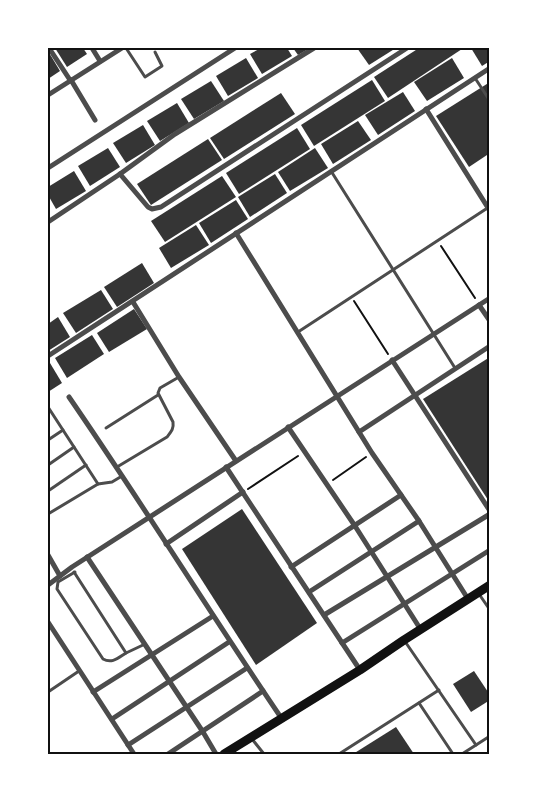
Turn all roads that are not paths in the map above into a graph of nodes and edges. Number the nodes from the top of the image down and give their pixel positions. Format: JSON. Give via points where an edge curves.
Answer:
{"nodes":[{"id":1,"x":49,"y":48,"type":"edge"},
{"id":2,"x":92,"y":48,"type":"edge"},
{"id":3,"x":122,"y":48,"type":"edge"},
{"id":4,"x":126,"y":48,"type":"edge"},
{"id":5,"x":235,"y":48,"type":"edge"},
{"id":6,"x":314,"y":48,"type":"edge"},
{"id":7,"x":407,"y":48,"type":"edge"},
{"id":8,"x":155,"y":52,"type":"dead end"},
{"id":9,"x":100,"y":61,"type":"junction"},
{"id":10,"x":490,"y":68,"type":"edge"},
{"id":11,"x":475,"y":78,"type":"junction"},
{"id":12,"x":70,"y":80,"type":"junction"},
{"id":13,"x":48,"y":94,"type":"edge"},
{"id":14,"x":490,"y":101,"type":"edge"},
{"id":15,"x":426,"y":109,"type":"junction"},
{"id":16,"x":95,"y":120,"type":"dead end"},
{"id":17,"x":48,"y":168,"type":"edge"},
{"id":18,"x":330,"y":170,"type":"junction"},
{"id":19,"x":120,"y":174,"type":"junction"},
{"id":20,"x":489,"y":208,"type":"edge"},
{"id":21,"x":48,"y":222,"type":"edge"},
{"id":22,"x":236,"y":233,"type":"junction"},
{"id":23,"x":393,"y":269,"type":"junction"},
{"id":24,"x":490,"y":298,"type":"edge"},
{"id":25,"x":133,"y":302,"type":"junction"},
{"id":26,"x":479,"y":305,"type":"junction"},
{"id":27,"x":490,"y":321,"type":"edge"},
{"id":28,"x":298,"y":332,"type":"junction"},
{"id":29,"x":434,"y":334,"type":"junction"},
{"id":30,"x":490,"y":346,"type":"edge"},
{"id":31,"x":48,"y":356,"type":"edge"},
{"id":32,"x":392,"y":360,"type":"junction"},
{"id":33,"x":456,"y":369,"type":"junction"},
{"id":34,"x":179,"y":377,"type":"junction"},
{"id":35,"x":158,"y":395,"type":"junction"},
{"id":36,"x":337,"y":396,"type":"junction"},
{"id":37,"x":415,"y":396,"type":"junction"},
{"id":38,"x":69,"y":397,"type":"dead end"},
{"id":39,"x":48,"y":407,"type":"edge"},
{"id":40,"x":49,"y":414,"type":"edge"},
{"id":41,"x":288,"y":427,"type":"junction"},
{"id":42,"x":106,"y":428,"type":"dead end"},
{"id":43,"x":63,"y":430,"type":"junction"},
{"id":44,"x":359,"y":432,"type":"junction"},
{"id":45,"x":48,"y":440,"type":"edge"},
{"id":46,"x":74,"y":447,"type":"junction"},
{"id":47,"x":236,"y":461,"type":"junction"},
{"id":48,"x":48,"y":465,"type":"edge"},
{"id":49,"x":86,"y":465,"type":"junction"},
{"id":50,"x":117,"y":467,"type":"junction"},
{"id":51,"x":226,"y":467,"type":"junction"},
{"id":52,"x":122,"y":476,"type":"junction"},
{"id":53,"x":98,"y":484,"type":"junction"},
{"id":54,"x":48,"y":491,"type":"edge"},
{"id":55,"x":243,"y":492,"type":"junction"},
{"id":56,"x":401,"y":495,"type":"junction"},
{"id":57,"x":490,"y":512,"type":"edge"},
{"id":58,"x":48,"y":514,"type":"edge"},
{"id":59,"x":150,"y":517,"type":"junction"},
{"id":60,"x":419,"y":521,"type":"junction"},
{"id":61,"x":355,"y":526,"type":"junction"},
{"id":62,"x":166,"y":544,"type":"junction"},
{"id":63,"x":435,"y":546,"type":"junction"},
{"id":64,"x":490,"y":550,"type":"edge"},
{"id":65,"x":371,"y":552,"type":"junction"},
{"id":66,"x":48,"y":555,"type":"edge"},
{"id":67,"x":87,"y":557,"type":"junction"},
{"id":68,"x":291,"y":567,"type":"junction"},
{"id":69,"x":73,"y":570,"type":"junction"},
{"id":70,"x":451,"y":573,"type":"junction"},
{"id":71,"x":60,"y":576,"type":"junction"},
{"id":72,"x":387,"y":576,"type":"junction"},
{"id":73,"x":48,"y":586,"type":"edge"},
{"id":74,"x":489,"y":586,"type":"edge"},
{"id":75,"x":309,"y":592,"type":"junction"},
{"id":76,"x":478,"y":592,"type":"junction"},
{"id":77,"x":468,"y":598,"type":"junction"},
{"id":78,"x":404,"y":603,"type":"junction"},
{"id":79,"x":490,"y":610,"type":"edge"},
{"id":80,"x":324,"y":615,"type":"junction"},
{"id":81,"x":213,"y":616,"type":"junction"},
{"id":82,"x":48,"y":622,"type":"edge"},
{"id":83,"x":421,"y":630,"type":"junction"},
{"id":84,"x":404,"y":640,"type":"junction"},
{"id":85,"x":229,"y":642,"type":"junction"},
{"id":86,"x":342,"y":643,"type":"junction"},
{"id":87,"x":144,"y":645,"type":"junction"},
{"id":88,"x":126,"y":653,"type":"junction"},
{"id":89,"x":151,"y":656,"type":"junction"},
{"id":90,"x":247,"y":668,"type":"junction"},
{"id":91,"x":360,"y":670,"type":"junction"},
{"id":92,"x":79,"y":671,"type":"junction"},
{"id":93,"x":169,"y":682,"type":"junction"},
{"id":94,"x":438,"y":690,"type":"junction"},
{"id":95,"x":263,"y":691,"type":"junction"},
{"id":96,"x":48,"y":692,"type":"edge"},
{"id":97,"x":93,"y":692,"type":"junction"},
{"id":98,"x":419,"y":703,"type":"junction"},
{"id":99,"x":185,"y":708,"type":"junction"},
{"id":100,"x":112,"y":719,"type":"junction"},
{"id":101,"x":282,"y":719,"type":"junction"},
{"id":102,"x":203,"y":732,"type":"junction"},
{"id":103,"x":490,"y":736,"type":"edge"},
{"id":104,"x":251,"y":737,"type":"junction"},
{"id":105,"x":128,"y":745,"type":"junction"},
{"id":106,"x":476,"y":745,"type":"junction"},
{"id":107,"x":134,"y":754,"type":"edge"},
{"id":108,"x":168,"y":754,"type":"edge"},
{"id":109,"x":216,"y":754,"type":"edge"},
{"id":110,"x":224,"y":754,"type":"edge"},
{"id":111,"x":264,"y":754,"type":"edge"},
{"id":112,"x":339,"y":754,"type":"edge"},
{"id":113,"x":453,"y":754,"type":"edge"},
{"id":114,"x":462,"y":754,"type":"edge"}],
"edges":[{"from":1,"to":12,"type":"street"},
{"from":2,"to":9,"type":"street"},
{"from":3,"to":9,"type":"street"},
{"from":4,"to":8,"type":"lane","via":[[145,77],[162,66]]},
{"from":5,"to":17,"type":"street"},
{"from":6,"to":19,"type":"street","via":[[175,134]]},
{"from":7,"to":19,"type":"street","via":[[161,207],[148,207]]},
{"from":9,"to":12,"type":"street"},
{"from":10,"to":11,"type":"street"},
{"from":11,"to":14,"type":"lane"},
{"from":11,"to":15,"type":"street"},
{"from":12,"to":13,"type":"street"},
{"from":12,"to":16,"type":"street"},
{"from":15,"to":18,"type":"street"},
{"from":15,"to":20,"type":"street"},
{"from":18,"to":22,"type":"street"},
{"from":18,"to":23,"type":"lane"},
{"from":19,"to":21,"type":"street"},
{"from":20,"to":23,"type":"lane"},
{"from":22,"to":25,"type":"street"},
{"from":22,"to":28,"type":"street"},
{"from":23,"to":28,"type":"lane"},
{"from":23,"to":29,"type":"lane"},
{"from":24,"to":26,"type":"street"},
{"from":25,"to":31,"type":"street"},
{"from":25,"to":34,"type":"street"},
{"from":26,"to":27,"type":"street"},
{"from":26,"to":29,"type":"street"},
{"from":28,"to":36,"type":"street"},
{"from":29,"to":32,"type":"street"},
{"from":29,"to":33,"type":"lane"},
{"from":30,"to":33,"type":"street"},
{"from":32,"to":36,"type":"street"},
{"from":32,"to":37,"type":"street"},
{"from":33,"to":37,"type":"street"},
{"from":34,"to":35,"type":"lane","via":[[160,388]]},
{"from":34,"to":47,"type":"street"},
{"from":35,"to":42,"type":"lane"},
{"from":35,"to":50,"type":"lane","via":[[173,422],[172,432]]},
{"from":36,"to":41,"type":"street"},
{"from":36,"to":44,"type":"street"},
{"from":37,"to":44,"type":"street"},
{"from":37,"to":57,"type":"street"},
{"from":38,"to":50,"type":"street"},
{"from":39,"to":40,"type":"lane"},
{"from":40,"to":43,"type":"lane"},
{"from":41,"to":47,"type":"street"},
{"from":41,"to":61,"type":"street"},
{"from":43,"to":45,"type":"lane"},
{"from":43,"to":46,"type":"lane"},
{"from":44,"to":56,"type":"street"},
{"from":46,"to":48,"type":"lane"},
{"from":46,"to":49,"type":"lane"},
{"from":47,"to":51,"type":"street"},
{"from":49,"to":53,"type":"lane"},
{"from":49,"to":54,"type":"lane"},
{"from":50,"to":52,"type":"street"},
{"from":51,"to":55,"type":"street"},
{"from":51,"to":59,"type":"street"},
{"from":52,"to":53,"type":"lane","via":[[112,482]]},
{"from":52,"to":59,"type":"street"},
{"from":53,"to":58,"type":"lane"},
{"from":55,"to":62,"type":"street"},
{"from":55,"to":68,"type":"street"},
{"from":56,"to":60,"type":"street"},
{"from":56,"to":61,"type":"street"},
{"from":57,"to":63,"type":"street"},
{"from":59,"to":62,"type":"street"},
{"from":59,"to":67,"type":"street"},
{"from":60,"to":63,"type":"street"},
{"from":60,"to":65,"type":"street"},
{"from":61,"to":65,"type":"street"},
{"from":61,"to":68,"type":"street"},
{"from":62,"to":81,"type":"street"},
{"from":63,"to":70,"type":"street"},
{"from":63,"to":72,"type":"street"},
{"from":64,"to":70,"type":"street"},
{"from":65,"to":72,"type":"street"},
{"from":65,"to":75,"type":"street"},
{"from":66,"to":71,"type":"street"},
{"from":67,"to":69,"type":"street"},
{"from":67,"to":87,"type":"street"},
{"from":68,"to":75,"type":"street"},
{"from":69,"to":71,"type":"street"},
{"from":69,"to":88,"type":"lane"},
{"from":69,"to":88,"type":"lane","via":[[58,582],[57,589],[103,659],[113,661]]},
{"from":70,"to":77,"type":"street"},
{"from":70,"to":78,"type":"street"},
{"from":71,"to":73,"type":"street"},
{"from":72,"to":78,"type":"street"},
{"from":72,"to":80,"type":"street"},
{"from":74,"to":76,"type":"main road"},
{"from":75,"to":80,"type":"street"},
{"from":76,"to":77,"type":"main road"},
{"from":76,"to":79,"type":"lane"},
{"from":77,"to":83,"type":"main road"},
{"from":78,"to":83,"type":"street"},
{"from":78,"to":86,"type":"street"},
{"from":80,"to":86,"type":"street"},
{"from":81,"to":85,"type":"street"},
{"from":81,"to":89,"type":"street"},
{"from":82,"to":92,"type":"street"},
{"from":83,"to":84,"type":"main road"},
{"from":84,"to":91,"type":"main road"},
{"from":84,"to":94,"type":"lane"},
{"from":85,"to":90,"type":"street"},
{"from":85,"to":93,"type":"street"},
{"from":86,"to":91,"type":"street"},
{"from":87,"to":88,"type":"lane"},
{"from":87,"to":89,"type":"street"},
{"from":89,"to":93,"type":"street"},
{"from":89,"to":97,"type":"street"},
{"from":90,"to":95,"type":"street"},
{"from":90,"to":99,"type":"street"},
{"from":91,"to":101,"type":"main road"},
{"from":92,"to":96,"type":"lane"},
{"from":92,"to":97,"type":"street"},
{"from":93,"to":99,"type":"street"},
{"from":93,"to":100,"type":"street"},
{"from":94,"to":98,"type":"lane"},
{"from":94,"to":106,"type":"lane"},
{"from":95,"to":101,"type":"street"},
{"from":95,"to":102,"type":"street"},
{"from":97,"to":100,"type":"street"},
{"from":98,"to":112,"type":"lane"},
{"from":98,"to":113,"type":"lane"},
{"from":99,"to":102,"type":"street"},
{"from":99,"to":105,"type":"street"},
{"from":100,"to":105,"type":"street"},
{"from":101,"to":104,"type":"main road"},
{"from":102,"to":108,"type":"street"},
{"from":102,"to":109,"type":"street"},
{"from":103,"to":106,"type":"lane"},
{"from":104,"to":110,"type":"main road"},
{"from":104,"to":111,"type":"lane"},
{"from":105,"to":107,"type":"street"},
{"from":106,"to":114,"type":"lane"}]}
